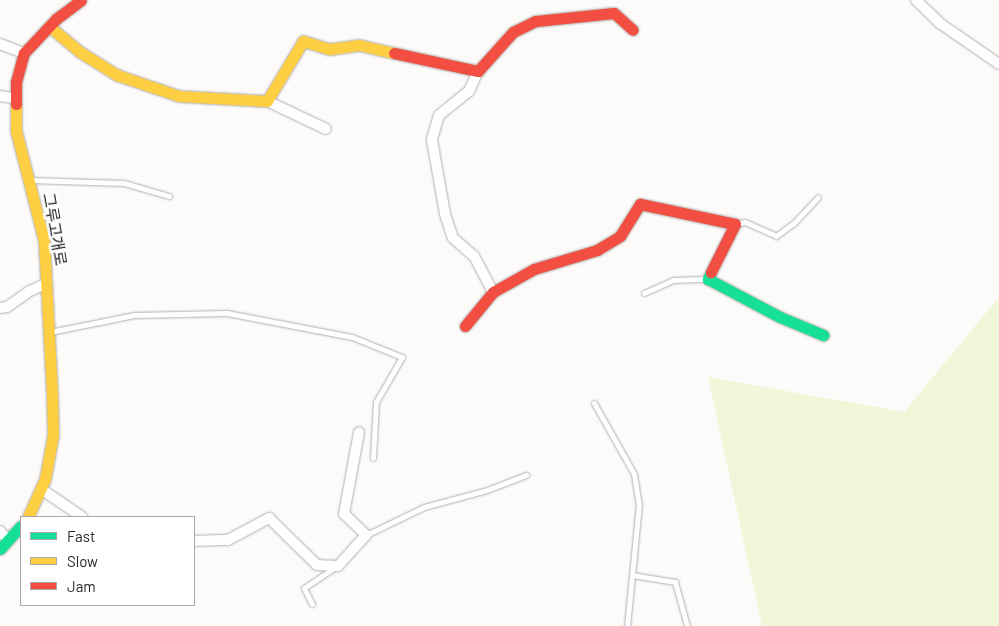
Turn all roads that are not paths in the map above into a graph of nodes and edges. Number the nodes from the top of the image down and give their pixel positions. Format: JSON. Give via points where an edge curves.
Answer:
{"nodes":[{"id":1,"x":81,"y":0,"type":"edge"},
{"id":2,"x":916,"y":0,"type":"edge"},
{"id":3,"x":49,"y":26,"type":"junction"},
{"id":4,"x":632,"y":30,"type":"dead end"},
{"id":5,"x":0,"y":44,"type":"edge"},
{"id":6,"x":24,"y":53,"type":"junction"},
{"id":7,"x":999,"y":64,"type":"edge"},
{"id":8,"x":478,"y":71,"type":"junction"},
{"id":9,"x":0,"y":96,"type":"edge"},
{"id":10,"x":15,"y":98,"type":"junction"},
{"id":11,"x":267,"y":101,"type":"junction"},
{"id":12,"x":326,"y":129,"type":"dead end"},
{"id":13,"x":29,"y":180,"type":"junction"},
{"id":14,"x":169,"y":196,"type":"dead end"},
{"id":15,"x":818,"y":197,"type":"dead end"},
{"id":16,"x":735,"y":224,"type":"junction"},
{"id":17,"x":708,"y":280,"type":"junction"},
{"id":18,"x":47,"y":283,"type":"junction"},
{"id":19,"x":493,"y":292,"type":"junction"},
{"id":20,"x":644,"y":294,"type":"dead end"},
{"id":21,"x":0,"y":308,"type":"edge"},
{"id":22,"x":465,"y":326,"type":"dead end"},
{"id":23,"x":49,"y":332,"type":"junction"},
{"id":24,"x":823,"y":335,"type":"dead end"},
{"id":25,"x":594,"y":403,"type":"dead end"},
{"id":26,"x":359,"y":432,"type":"dead end"},
{"id":27,"x":373,"y":458,"type":"dead end"},
{"id":28,"x":526,"y":475,"type":"dead end"},
{"id":29,"x":41,"y":489,"type":"junction"},
{"id":30,"x":28,"y":516,"type":"edge"},
{"id":31,"x":81,"y":516,"type":"edge"},
{"id":32,"x":20,"y":527,"type":"edge"},
{"id":33,"x":0,"y":530,"type":"edge"},
{"id":34,"x":366,"y":535,"type":"junction"},
{"id":35,"x":8,"y":540,"type":"junction"},
{"id":36,"x":195,"y":541,"type":"edge"},
{"id":37,"x":0,"y":549,"type":"edge"},
{"id":38,"x":338,"y":566,"type":"junction"},
{"id":39,"x":632,"y":575,"type":"junction"},
{"id":40,"x":312,"y":604,"type":"dead end"},
{"id":41,"x":627,"y":626,"type":"edge"},
{"id":42,"x":687,"y":626,"type":"edge"}],
"edges":[{"from":1,"to":3,"type":"street"},
{"from":2,"to":7,"type":"street","via":[[941,24]]},
{"from":3,"to":6,"type":"street"},
{"from":3,"to":11,"type":"street","via":[[80,52],[117,75],[178,96]]},
{"from":4,"to":8,"type":"street","via":[[614,13],[536,21],[513,32]]},
{"from":5,"to":6,"type":"street"},
{"from":6,"to":10,"type":"street","name":"그루고개로"},
{"from":8,"to":11,"type":"street","via":[[359,45],[330,49],[303,41]]},
{"from":8,"to":19,"type":"street","via":[[469,91],[439,114],[432,140],[453,238],[474,256]]},
{"from":9,"to":10,"type":"street"},
{"from":10,"to":13,"type":"street","name":"그루고개로","via":[[16,131]]},
{"from":11,"to":12,"type":"street"},
{"from":13,"to":14,"type":"lane","via":[[124,183]]},
{"from":13,"to":18,"type":"street","name":"그루고개로","via":[[44,240]]},
{"from":15,"to":16,"type":"lane","via":[[794,223],[776,236],[745,222]]},
{"from":16,"to":17,"type":"street"},
{"from":16,"to":19,"type":"street","via":[[640,204],[620,236],[604,245],[534,269]]},
{"from":17,"to":20,"type":"lane","via":[[673,280]]},
{"from":17,"to":24,"type":"street"},
{"from":18,"to":21,"type":"street","via":[[8,307]]},
{"from":18,"to":23,"type":"street","name":"그루고개로"},
{"from":19,"to":22,"type":"street"},
{"from":23,"to":27,"type":"lane","via":[[134,315],[227,313],[352,337],[402,357],[376,402]]},
{"from":23,"to":29,"type":"street","name":"그루고개로","via":[[53,434]]},
{"from":25,"to":39,"type":"lane","via":[[634,474],[639,504]]},
{"from":26,"to":34,"type":"street","via":[[344,514]]},
{"from":28,"to":34,"type":"lane","via":[[424,507]]},
{"from":29,"to":30,"type":"street","name":"그루고개로"},
{"from":29,"to":31,"type":"street"},
{"from":32,"to":35,"type":"street"},
{"from":33,"to":35,"type":"street"},
{"from":34,"to":38,"type":"street"},
{"from":35,"to":37,"type":"street"},
{"from":36,"to":38,"type":"street","via":[[228,540],[269,518],[318,565]]},
{"from":38,"to":40,"type":"lane","via":[[304,588]]},
{"from":39,"to":41,"type":"lane"},
{"from":39,"to":42,"type":"lane","via":[[676,582]]}]}
